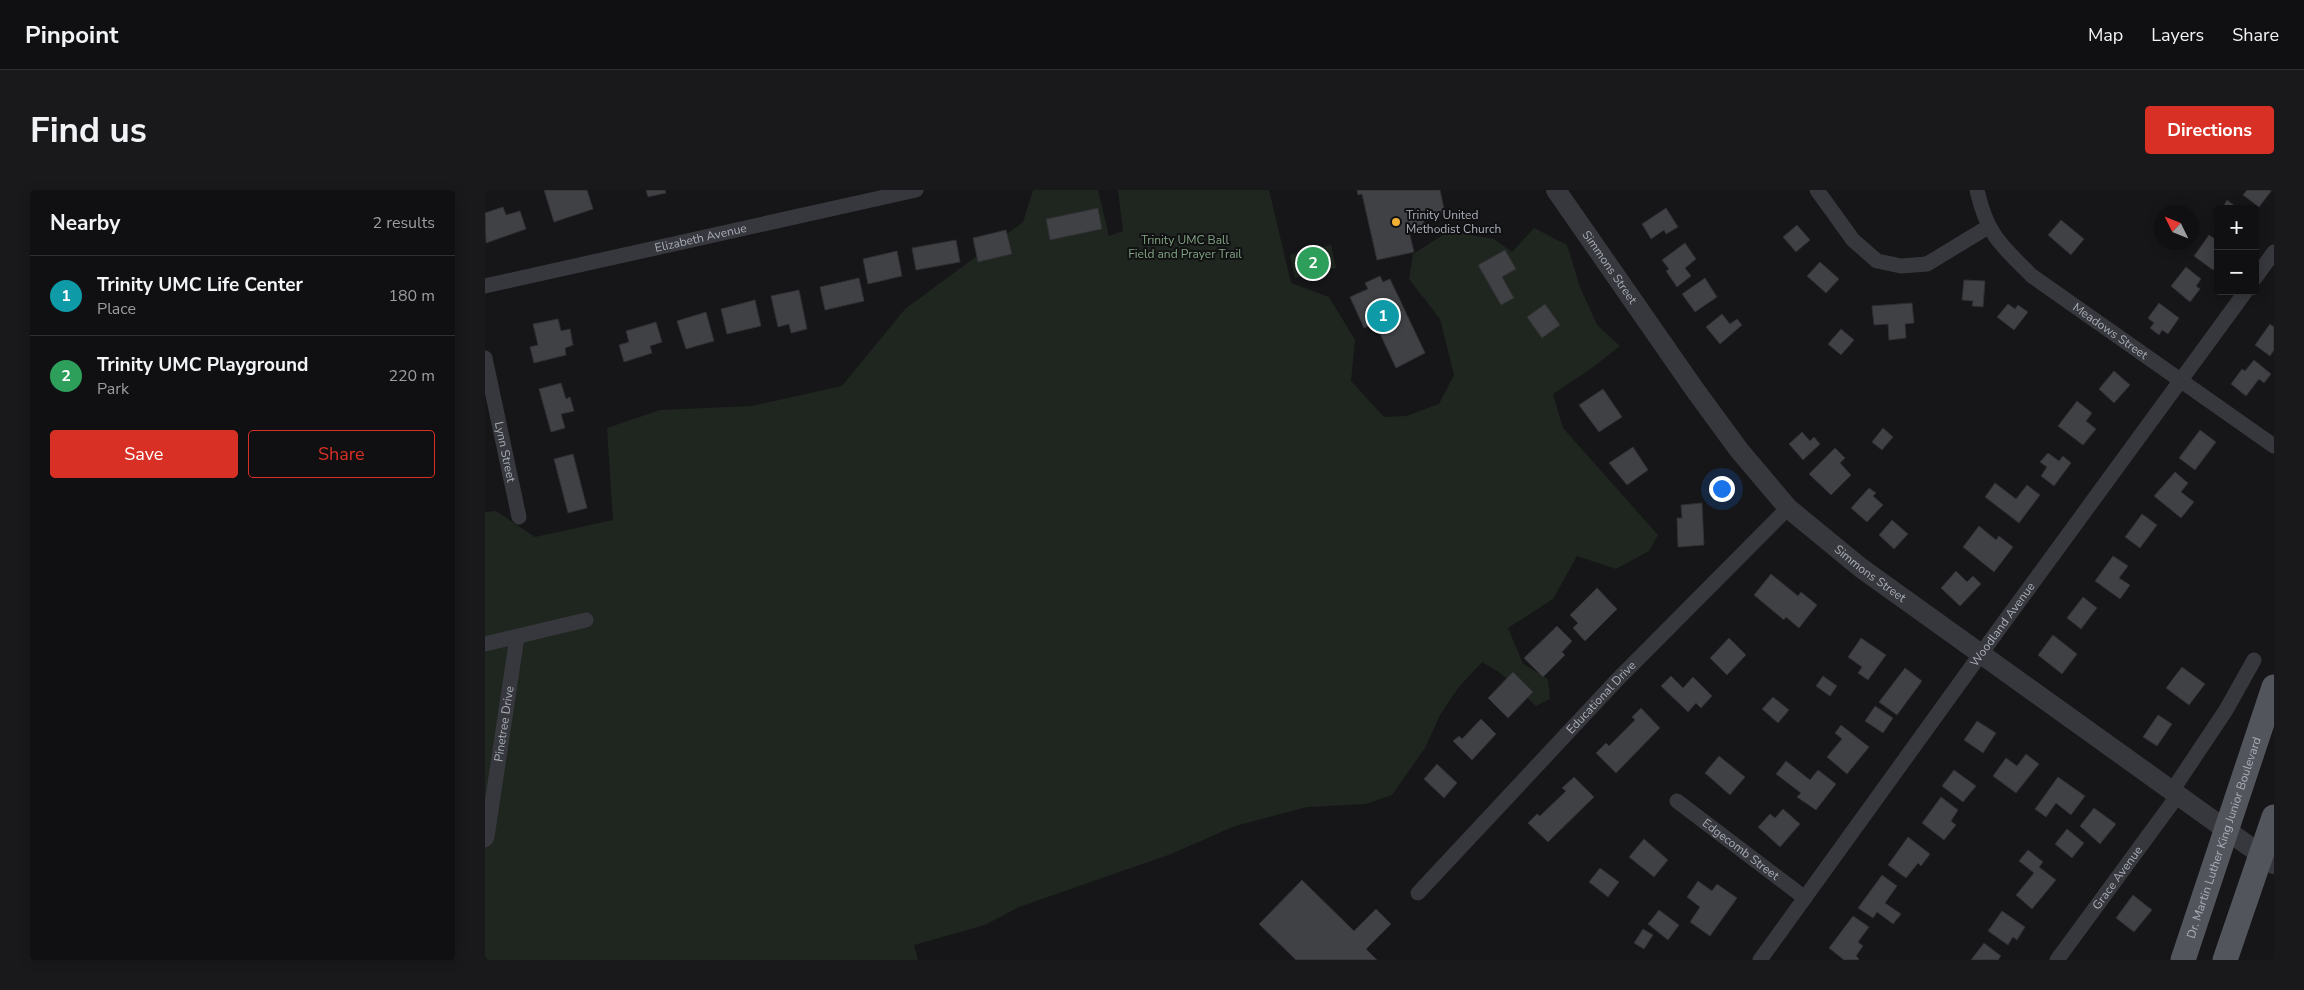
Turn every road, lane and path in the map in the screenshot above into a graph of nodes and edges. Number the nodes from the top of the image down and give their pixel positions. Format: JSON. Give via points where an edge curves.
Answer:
{"nodes":[{"id":1,"x":916,"y":190,"type":"edge"},
{"id":2,"x":1556,"y":190,"type":"edge"},
{"id":3,"x":1817,"y":190,"type":"edge"},
{"id":4,"x":1977,"y":190,"type":"edge"},
{"id":5,"x":1988,"y":227,"type":"junction"},
{"id":6,"x":2274,"y":252,"type":"edge"},
{"id":7,"x":2259,"y":273,"type":"edge"},
{"id":8,"x":485,"y":286,"type":"edge"},
{"id":9,"x":2243,"y":295,"type":"edge"},
{"id":10,"x":485,"y":358,"type":"edge"},
{"id":11,"x":2180,"y":380,"type":"junction"},
{"id":12,"x":2274,"y":446,"type":"edge"},
{"id":13,"x":1788,"y":508,"type":"junction"},
{"id":14,"x":519,"y":517,"type":"dead end"},
{"id":15,"x":586,"y":620,"type":"dead end"},
{"id":16,"x":517,"y":637,"type":"junction"},
{"id":17,"x":485,"y":644,"type":"edge"},
{"id":18,"x":1980,"y":654,"type":"junction"},
{"id":19,"x":2254,"y":660,"type":"dead end"},
{"id":20,"x":2274,"y":687,"type":"edge"},
{"id":21,"x":2175,"y":793,"type":"junction"},
{"id":22,"x":1677,"y":802,"type":"dead end"},
{"id":23,"x":2274,"y":817,"type":"edge"},
{"id":24,"x":2226,"y":830,"type":"junction"},
{"id":25,"x":485,"y":840,"type":"edge"},
{"id":26,"x":2268,"y":860,"type":"edge"},
{"id":27,"x":1418,"y":893,"type":"dead end"},
{"id":28,"x":1805,"y":898,"type":"junction"},
{"id":29,"x":1760,"y":960,"type":"edge"},
{"id":30,"x":2057,"y":960,"type":"edge"},
{"id":31,"x":2183,"y":960,"type":"edge"},
{"id":32,"x":2225,"y":960,"type":"edge"}],
"edges":[{"from":1,"to":8,"type":"street","name":"Elizabeth Avenue"},
{"from":2,"to":13,"type":"street","name":"Simmons Street","via":[[1695,390],[1739,450]]},
{"from":3,"to":5,"type":"street","via":[[1853,240],[1877,261],[1901,266],[1927,264]]},
{"from":4,"to":5,"type":"street","name":"Meadows Street"},
{"from":5,"to":11,"type":"street","name":"Meadows Street","via":[[2032,276]]},
{"from":6,"to":7,"type":"street"},
{"from":9,"to":11,"type":"street","name":"Woodland Avenue"},
{"from":10,"to":14,"type":"street","name":"Lynn Street"},
{"from":11,"to":12,"type":"street","name":"Meadows Street"},
{"from":11,"to":18,"type":"street","name":"Woodland Avenue"},
{"from":13,"to":18,"type":"street","name":"Simmons Street","via":[[1861,568]]},
{"from":13,"to":27,"type":"street","name":"Educational Drive","via":[[1617,680]]},
{"from":15,"to":16,"type":"street"},
{"from":16,"to":17,"type":"street"},
{"from":16,"to":25,"type":"street","name":"Pinetree Drive"},
{"from":18,"to":21,"type":"street","name":"Simmons Street"},
{"from":18,"to":28,"type":"street","name":"Woodland Avenue"},
{"from":19,"to":21,"type":"street","name":"Grace Avenue"},
{"from":20,"to":24,"type":"main road","name":"Dr. Martin Luther King Junior Boulevard"},
{"from":21,"to":24,"type":"street","name":"Simmons Street"},
{"from":21,"to":30,"type":"street","name":"Grace Avenue"},
{"from":22,"to":28,"type":"street","name":"Edgecomb Street"},
{"from":23,"to":26,"type":"main road"},
{"from":24,"to":26,"type":"street","name":"Simmons Street"},
{"from":24,"to":31,"type":"main road","name":"Dr. Martin Luther King Junior Boulevard"},
{"from":26,"to":32,"type":"main road"},
{"from":28,"to":29,"type":"street","name":"Woodland Avenue"}]}
